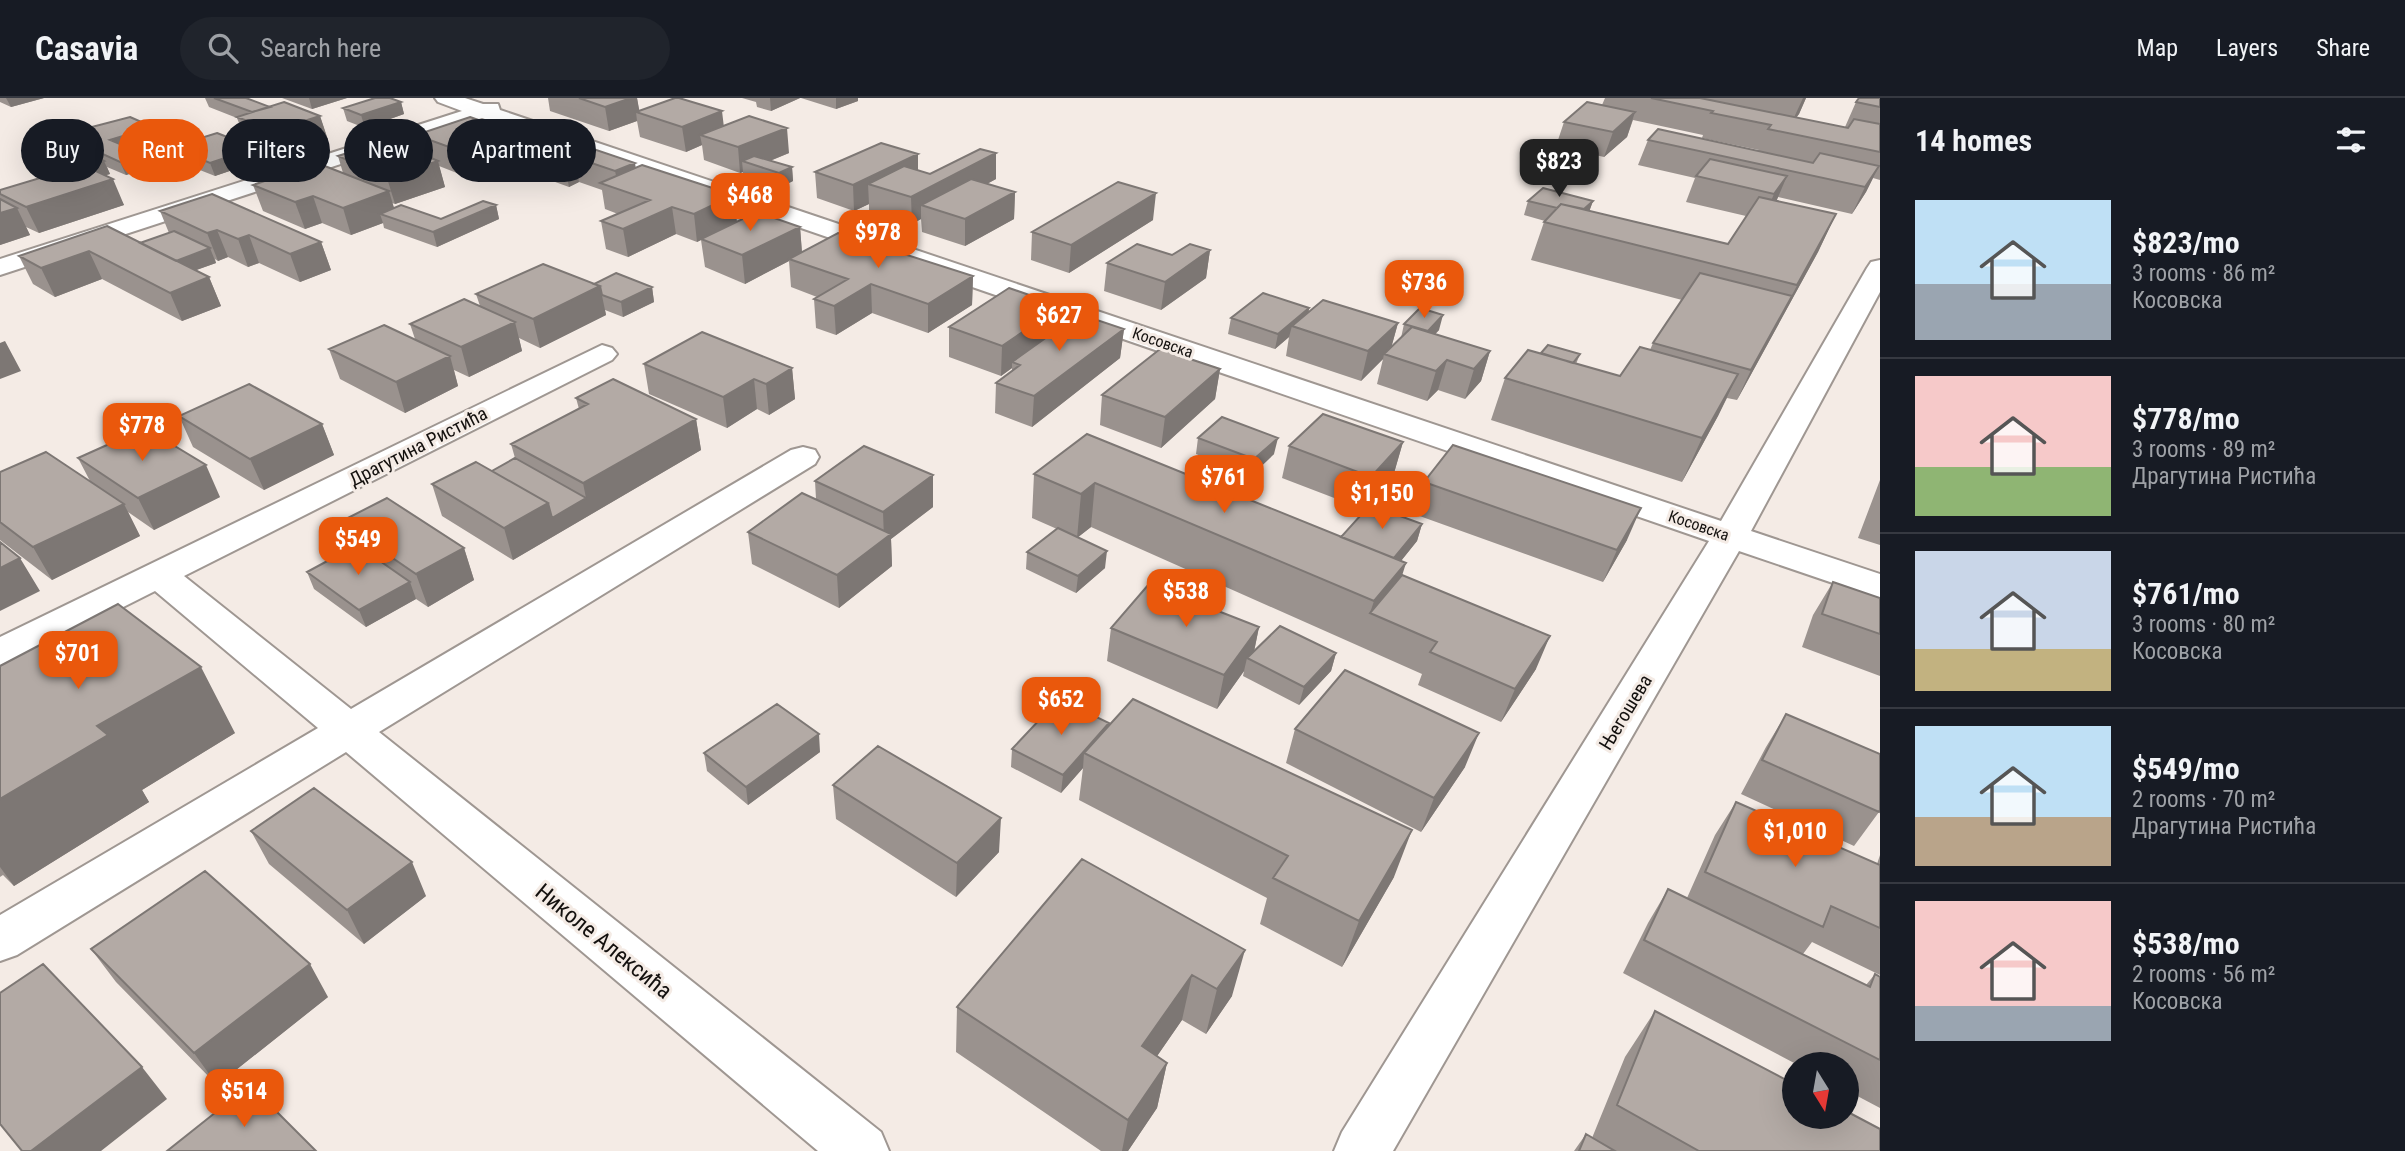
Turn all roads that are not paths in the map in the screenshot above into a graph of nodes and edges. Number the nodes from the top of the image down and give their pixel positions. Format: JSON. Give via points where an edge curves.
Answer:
{"nodes":[{"id":1,"x":445,"y":98,"type":"edge"},
{"id":2,"x":521,"y":98,"type":"edge"},
{"id":3,"x":482,"y":111,"type":"junction"},
{"id":4,"x":0,"y":267,"type":"edge"},
{"id":5,"x":1880,"y":268,"type":"edge"},
{"id":6,"x":602,"y":354,"type":"dead end"},
{"id":7,"x":803,"y":457,"type":"dead end"},
{"id":8,"x":1730,"y":536,"type":"junction"},
{"id":9,"x":159,"y":575,"type":"junction"},
{"id":10,"x":1880,"y":587,"type":"edge"},
{"id":11,"x":0,"y":653,"type":"edge"},
{"id":12,"x":348,"y":731,"type":"junction"},
{"id":13,"x":0,"y":940,"type":"edge"},
{"id":14,"x":861,"y":1151,"type":"edge"},
{"id":15,"x":1362,"y":1151,"type":"edge"}],
"edges":[{"from":1,"to":3,"type":"street","name":"Косовска"},
{"from":2,"to":3,"type":"street"},
{"from":3,"to":4,"type":"street"},
{"from":3,"to":8,"type":"street","name":"Косовска"},
{"from":5,"to":8,"type":"street","name":"Његошева"},
{"from":6,"to":9,"type":"street","name":"Драгутина Ристића"},
{"from":7,"to":12,"type":"street"},
{"from":8,"to":10,"type":"street","name":"Косовска"},
{"from":8,"to":15,"type":"street","name":"Његошева"},
{"from":9,"to":11,"type":"street","name":"Драгутина Ристића"},
{"from":9,"to":12,"type":"street"},
{"from":12,"to":13,"type":"street"},
{"from":12,"to":14,"type":"street","name":"Николе Алексића"}]}
